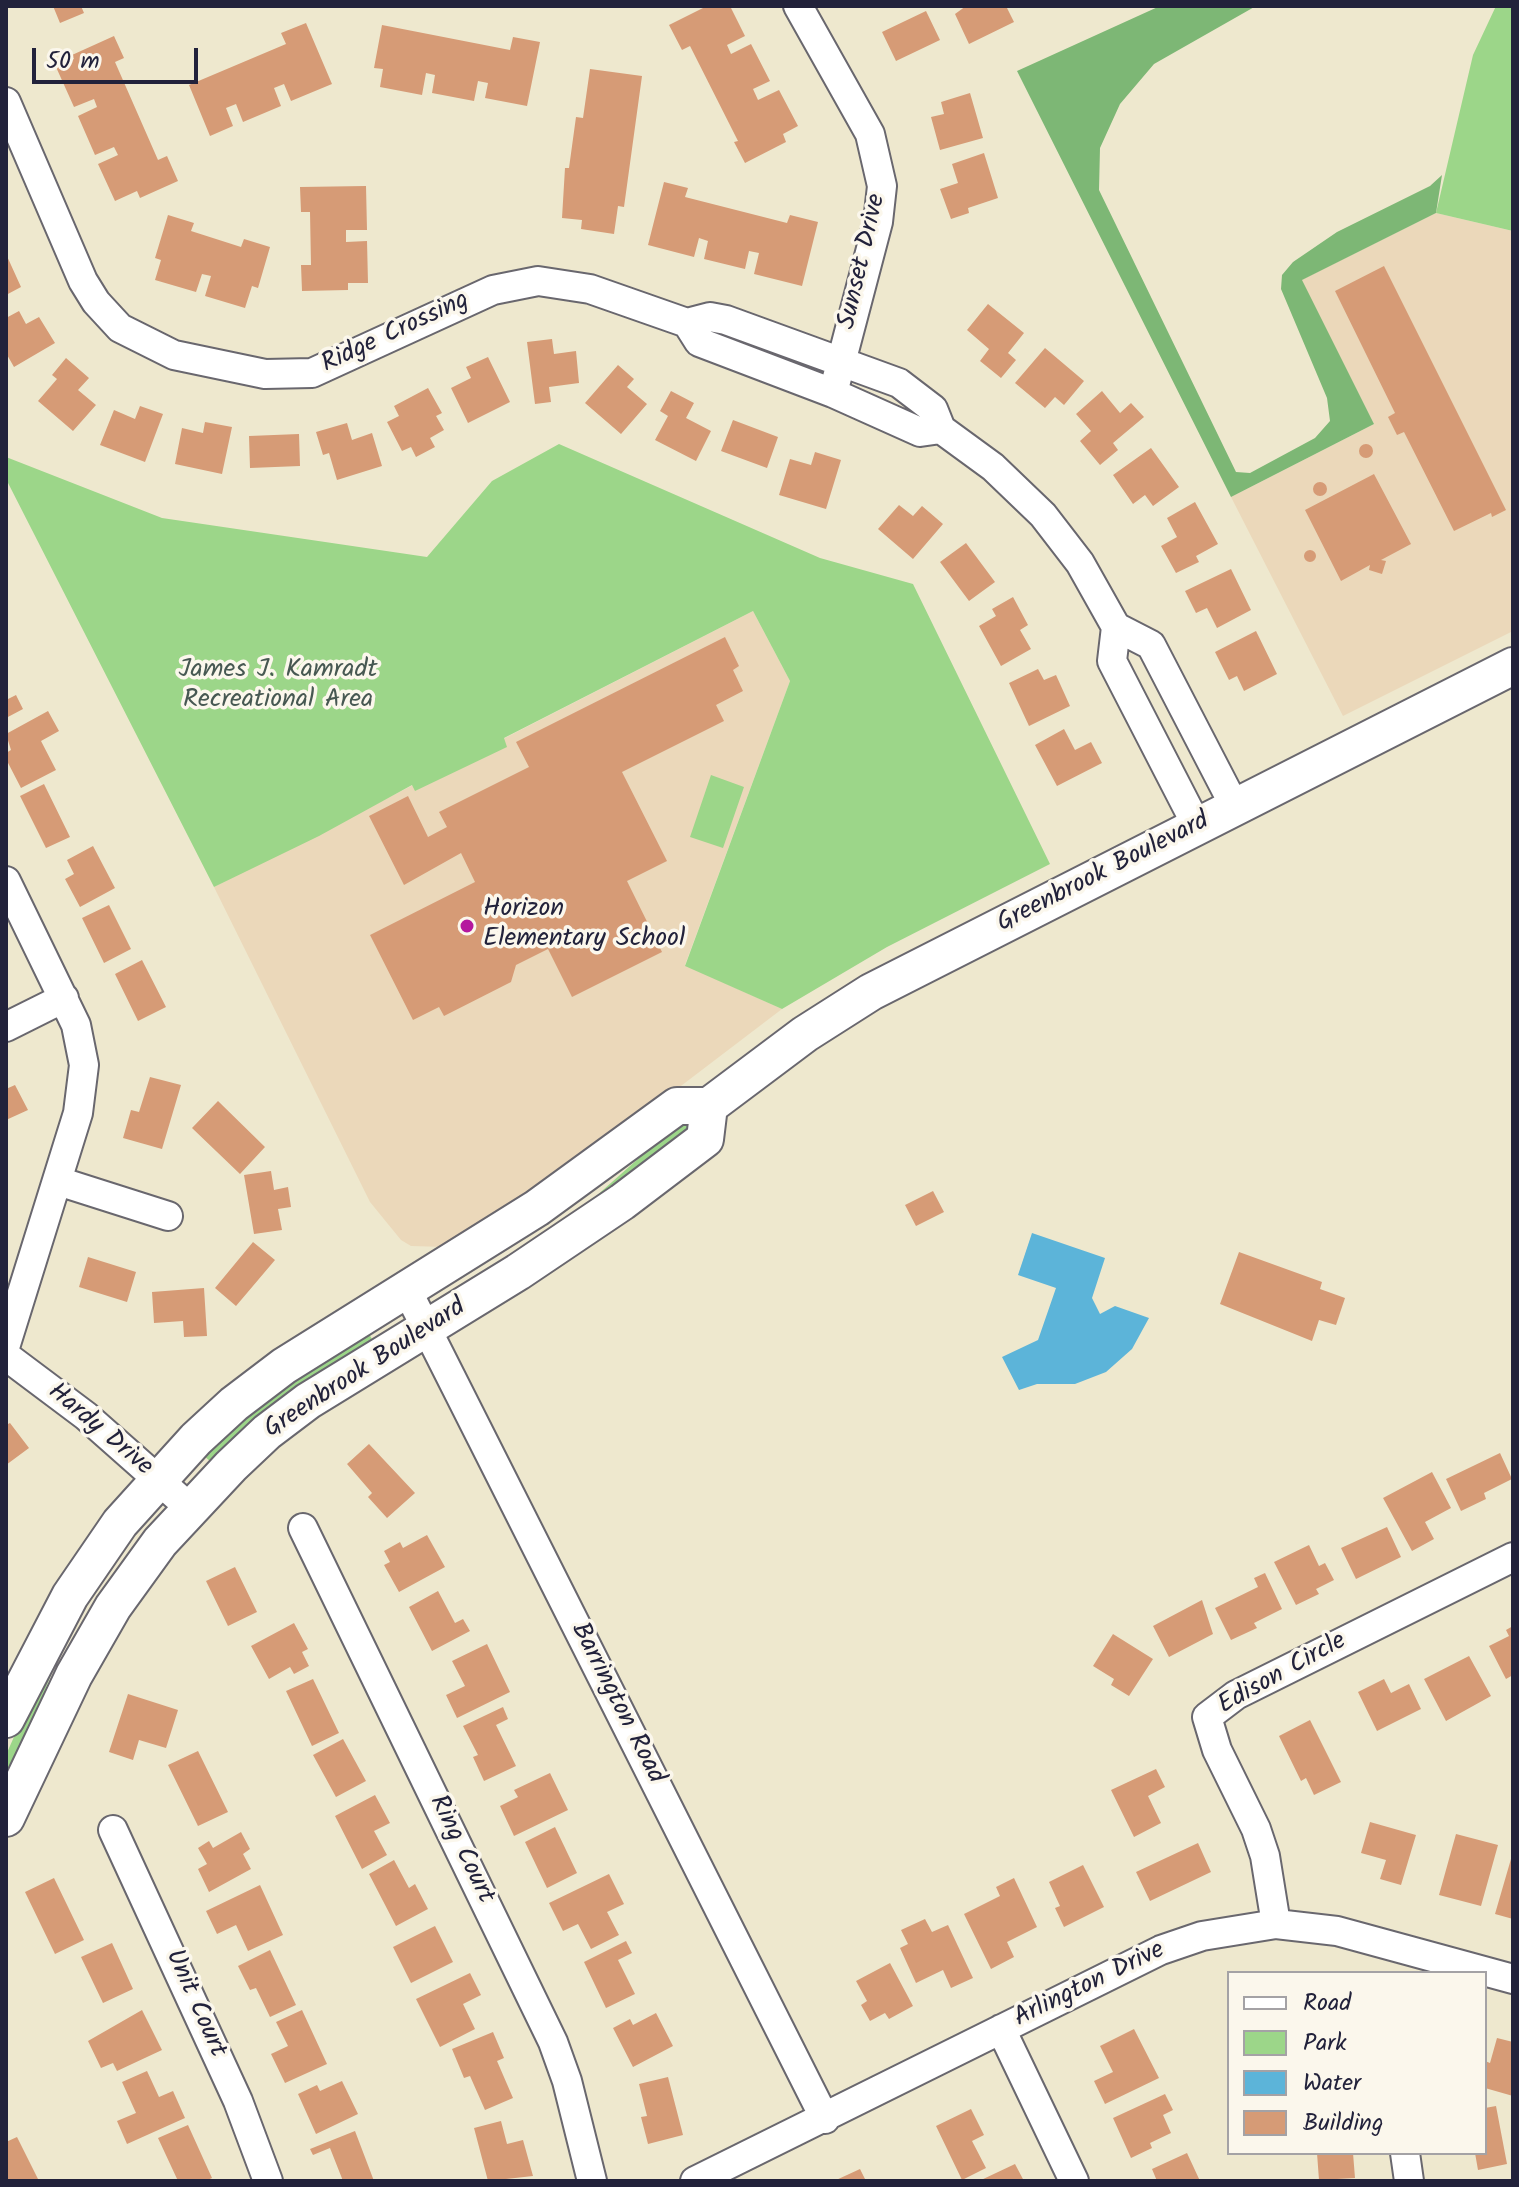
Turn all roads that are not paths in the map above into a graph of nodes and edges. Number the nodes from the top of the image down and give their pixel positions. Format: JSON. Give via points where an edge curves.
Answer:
{"nodes":[{"id":1,"x":798,"y":6,"type":"edge"},
{"id":2,"x":6,"y":102,"type":"edge"},
{"id":3,"x":687,"y":323,"type":"junction"},
{"id":4,"x":842,"y":360,"type":"junction"},
{"id":5,"x":833,"y":393,"type":"junction"},
{"id":6,"x":941,"y":429,"type":"junction"},
{"id":7,"x":1116,"y":627,"type":"junction"},
{"id":8,"x":1513,"y":666,"type":"edge"},
{"id":9,"x":1235,"y":807,"type":"junction"},
{"id":10,"x":1197,"y":826,"type":"junction"},
{"id":11,"x":6,"y":881,"type":"edge"},
{"id":12,"x":64,"y":998,"type":"junction"},
{"id":13,"x":6,"y":1027,"type":"edge"},
{"id":14,"x":709,"y":1106,"type":"junction"},
{"id":15,"x":58,"y":1181,"type":"junction"},
{"id":16,"x":168,"y":1216,"type":"dead end"},
{"id":17,"x":406,"y":1288,"type":"junction"},
{"id":18,"x":426,"y":1328,"type":"junction"},
{"id":19,"x":6,"y":1344,"type":"edge"},
{"id":20,"x":6,"y":1356,"type":"edge"},
{"id":21,"x":158,"y":1479,"type":"junction"},
{"id":22,"x":190,"y":1508,"type":"junction"},
{"id":23,"x":303,"y":1528,"type":"dead end"},
{"id":24,"x":1513,"y":1557,"type":"edge"},
{"id":25,"x":6,"y":1719,"type":"edge"},
{"id":26,"x":6,"y":1818,"type":"edge"},
{"id":27,"x":113,"y":1830,"type":"dead end"},
{"id":28,"x":1276,"y":1924,"type":"junction"},
{"id":29,"x":1422,"y":1963,"type":"edge"},
{"id":30,"x":1468,"y":1971,"type":"edge"},
{"id":31,"x":1487,"y":1974,"type":"edge"},
{"id":32,"x":1513,"y":1979,"type":"edge"},
{"id":33,"x":1001,"y":2029,"type":"junction"},
{"id":34,"x":825,"y":2119,"type":"junction"},
{"id":35,"x":1405,"y":2155,"type":"edge"},
{"id":36,"x":733,"y":2173,"type":"edge"},
{"id":37,"x":268,"y":2181,"type":"edge"},
{"id":38,"x":592,"y":2181,"type":"edge"},
{"id":39,"x":695,"y":2181,"type":"edge"},
{"id":40,"x":1074,"y":2181,"type":"edge"},
{"id":41,"x":1409,"y":2181,"type":"edge"}],
"edges":[{"from":1,"to":4,"type":"street","name":"Sunset Drive","via":[[865,124],[880,168],[878,222]]},
{"from":2,"to":3,"type":"street","name":"Ridge Crossing","via":[[96,302],[120,328],[174,355],[265,374],[312,373],[493,290],[538,281],[590,289]]},
{"from":3,"to":4,"type":"street","name":"Ridge Crossing","via":[[710,317],[726,320]]},
{"from":3,"to":5,"type":"street","name":"Ridge Crossing","via":[[699,342]]},
{"from":4,"to":5,"type":"street","name":"Sunset Drive"},
{"from":4,"to":6,"type":"street","name":"Ridge Crossing","via":[[899,383],[933,409]]},
{"from":5,"to":6,"type":"street","name":"Ridge Crossing","via":[[920,432]]},
{"from":6,"to":7,"type":"street","name":"Ridge Crossing","via":[[993,467],[1043,515],[1080,563]]},
{"from":7,"to":9,"type":"street","via":[[1151,645]]},
{"from":7,"to":10,"type":"street","via":[[1112,661]]},
{"from":8,"to":9,"type":"main road","name":"Greenbrook Boulevard"},
{"from":9,"to":10,"type":"main road","name":"Greenbrook Boulevard"},
{"from":10,"to":14,"type":"main road","name":"Greenbrook Boulevard","via":[[871,992]]},
{"from":11,"to":12,"type":"street"},
{"from":12,"to":13,"type":"street"},
{"from":12,"to":15,"type":"street","via":[[83,1044],[83,1088]]},
{"from":14,"to":17,"type":"main road","name":"Greenbrook Boulevard","via":[[677,1106],[590,1173]]},
{"from":14,"to":18,"type":"main road","name":"Greenbrook Boulevard","via":[[705,1139],[574,1235]]},
{"from":15,"to":16,"type":"street"},
{"from":15,"to":19,"type":"street"},
{"from":17,"to":18,"type":"street","name":"Barrington Road"},
{"from":17,"to":21,"type":"main road","name":"Greenbrook Boulevard","via":[[234,1404]]},
{"from":18,"to":22,"type":"main road","name":"Greenbrook Boulevard","via":[[267,1432]]},
{"from":18,"to":34,"type":"street","name":"Barrington Road"},
{"from":20,"to":21,"type":"street","name":"Hardy Drive"},
{"from":21,"to":22,"type":"street","name":"Hardy Drive"},
{"from":21,"to":25,"type":"main road","name":"Greenbrook Boulevard","via":[[77,1584]]},
{"from":22,"to":26,"type":"main road","name":"Greenbrook Boulevard","via":[[141,1567],[92,1642]]},
{"from":23,"to":38,"type":"street","name":"Ring Court","via":[[553,2042]]},
{"from":24,"to":28,"type":"street","name":"Edison Circle","via":[[1236,1695],[1207,1717],[1217,1750],[1256,1829]]},
{"from":27,"to":37,"type":"street","name":"Unit Court","via":[[238,2101]]},
{"from":28,"to":29,"type":"street","name":"Arlington Drive","via":[[1337,1931]]},
{"from":28,"to":33,"type":"street","name":"Arlington Drive","via":[[1202,1936],[1161,1950]]},
{"from":29,"to":30,"type":"street","name":"Arlington Drive"},
{"from":31,"to":32,"type":"street","name":"Arlington Drive"},
{"from":33,"to":34,"type":"street","name":"Arlington Drive"},
{"from":33,"to":40,"type":"street"},
{"from":34,"to":36,"type":"street","name":"Arlington Drive"},
{"from":35,"to":41,"type":"street"},
{"from":36,"to":39,"type":"street","name":"Arlington Drive"}]}
